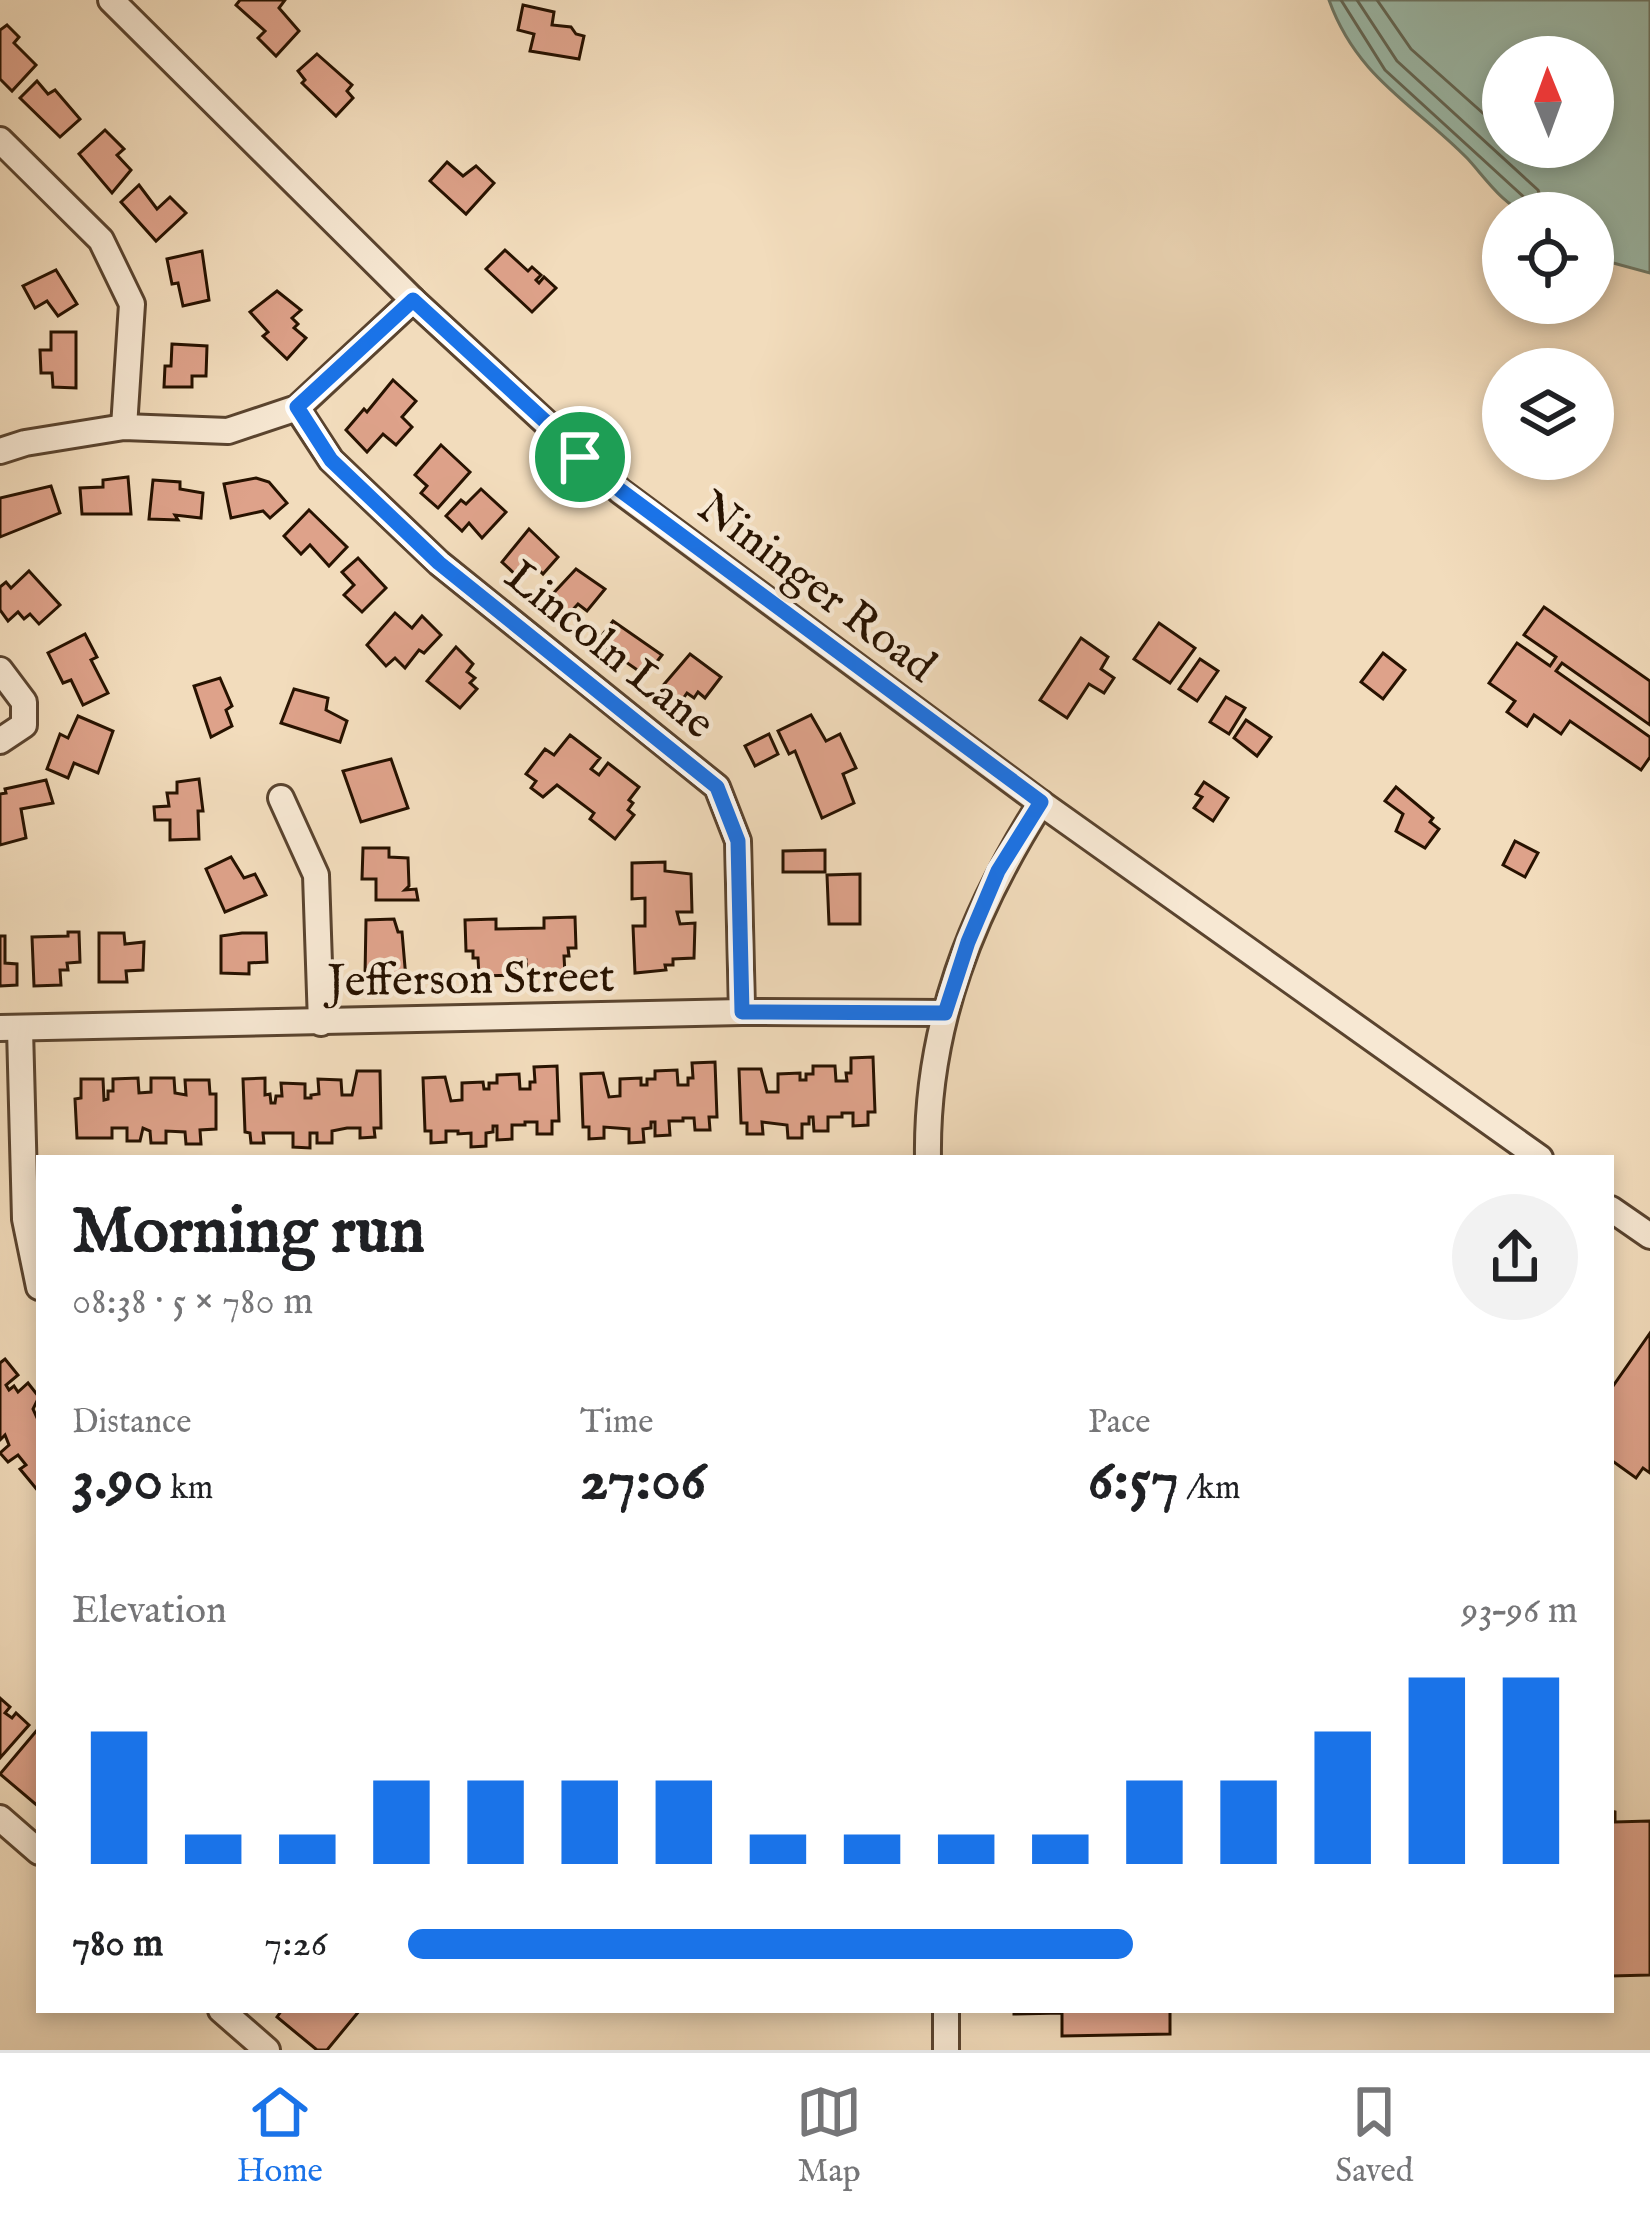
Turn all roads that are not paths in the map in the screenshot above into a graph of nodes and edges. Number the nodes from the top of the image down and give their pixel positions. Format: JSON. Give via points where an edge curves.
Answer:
{"nodes":[{"id":1,"x":111,"y":0,"type":"edge"},
{"id":2,"x":0,"y":140,"type":"edge"},
{"id":3,"x":413,"y":300,"type":"junction"},
{"id":4,"x":297,"y":407,"type":"junction"},
{"id":5,"x":124,"y":427,"type":"junction"},
{"id":6,"x":0,"y":451,"type":"edge"},
{"id":7,"x":0,"y":670,"type":"edge"},
{"id":8,"x":0,"y":740,"type":"edge"},
{"id":9,"x":281,"y":798,"type":"dead end"},
{"id":10,"x":1041,"y":802,"type":"junction"},
{"id":11,"x":742,"y":1012,"type":"junction"},
{"id":12,"x":945,"y":1013,"type":"junction"},
{"id":13,"x":321,"y":1023,"type":"junction"},
{"id":14,"x":10,"y":1029,"type":"edge"},
{"id":15,"x":928,"y":1155,"type":"edge"},
{"id":16,"x":1536,"y":1155,"type":"edge"},
{"id":17,"x":1614,"y":1211,"type":"edge"},
{"id":18,"x":1650,"y":1237,"type":"edge"},
{"id":19,"x":36,"y":1272,"type":"edge"},
{"id":20,"x":0,"y":1818,"type":"edge"},
{"id":21,"x":36,"y":1849,"type":"edge"},
{"id":22,"x":224,"y":2013,"type":"edge"},
{"id":23,"x":946,"y":2013,"type":"edge"},
{"id":24,"x":267,"y":2050,"type":"edge"},
{"id":25,"x":946,"y":2050,"type":"edge"}],
"edges":[{"from":1,"to":3,"type":"street","name":"Nininger Road"},
{"from":2,"to":5,"type":"street","via":[[101,240],[132,304]]},
{"from":3,"to":4,"type":"street"},
{"from":3,"to":10,"type":"street","name":"Nininger Road","via":[[620,490]]},
{"from":4,"to":5,"type":"street","via":[[228,431]]},
{"from":4,"to":11,"type":"street","name":"Lincoln Lane","via":[[331,460],[439,563],[717,787],[738,841]]},
{"from":5,"to":6,"type":"street"},
{"from":7,"to":8,"type":"street","via":[[24,702],[24,725]]},
{"from":9,"to":13,"type":"street","via":[[316,875]]},
{"from":10,"to":12,"type":"street","via":[[998,871]]},
{"from":10,"to":16,"type":"street","name":"Nininger Road"},
{"from":11,"to":12,"type":"street","name":"Jefferson Street"},
{"from":11,"to":13,"type":"street","name":"Jefferson Street"},
{"from":12,"to":15,"type":"street"},
{"from":13,"to":14,"type":"street","name":"Jefferson Street"},
{"from":14,"to":19,"type":"street"},
{"from":17,"to":18,"type":"street"},
{"from":20,"to":21,"type":"street"},
{"from":22,"to":24,"type":"street"},
{"from":23,"to":25,"type":"street"}]}
